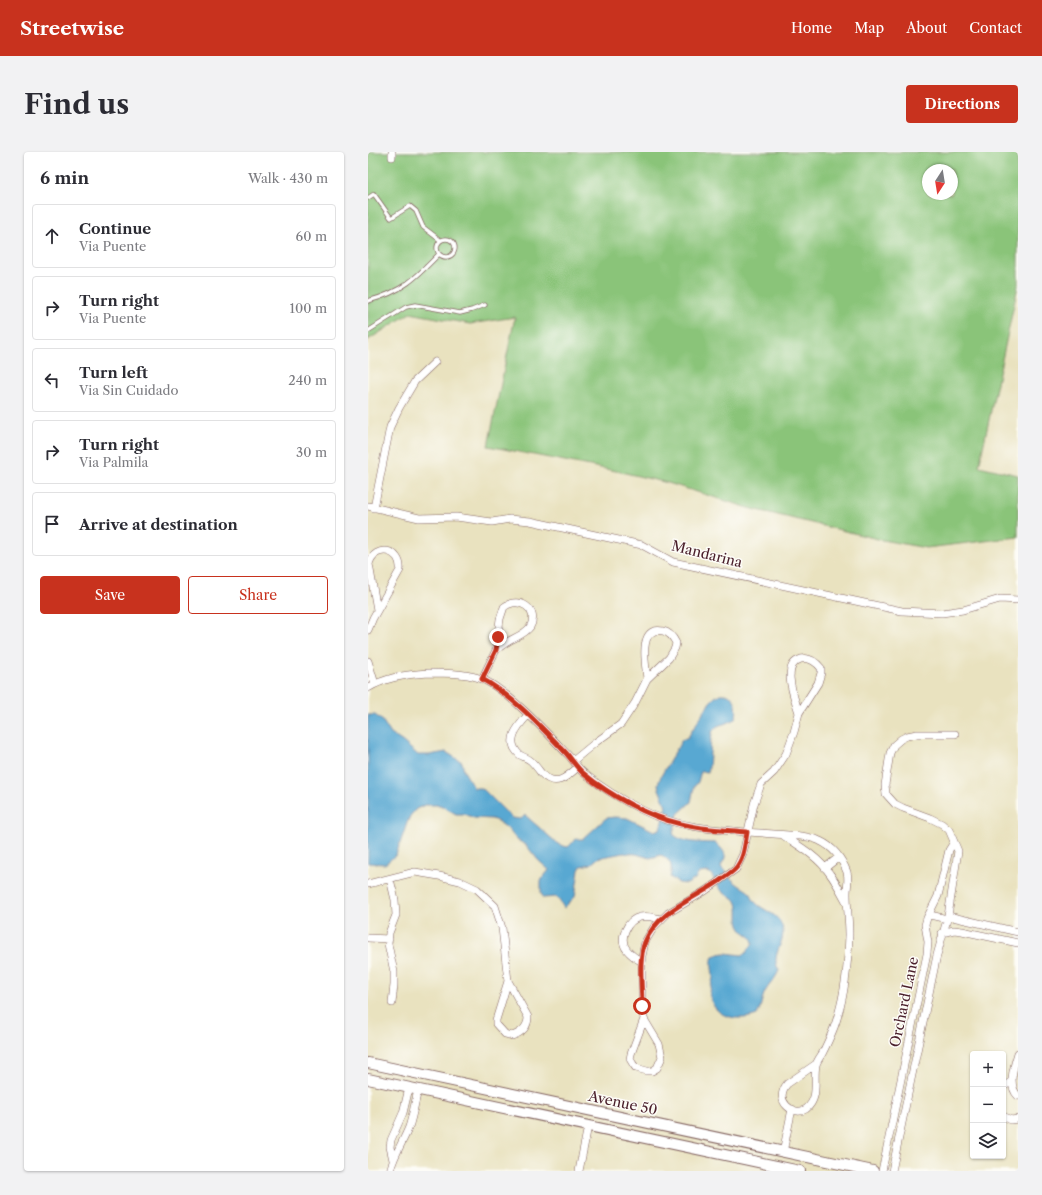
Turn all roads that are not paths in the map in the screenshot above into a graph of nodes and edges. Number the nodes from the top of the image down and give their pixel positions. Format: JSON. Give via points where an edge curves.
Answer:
{"nodes":[{"id":1,"x":368,"y":198,"type":"edge"},
{"id":2,"x":440,"y":240,"type":"junction"},
{"id":3,"x":439,"y":254,"type":"junction"},
{"id":4,"x":368,"y":301,"type":"edge"},
{"id":5,"x":485,"y":305,"type":"dead end"},
{"id":6,"x":368,"y":331,"type":"edge"},
{"id":7,"x":434,"y":362,"type":"dead end"},
{"id":8,"x":371,"y":507,"type":"edge"},
{"id":9,"x":1018,"y":600,"type":"edge"},
{"id":10,"x":377,"y":610,"type":"junction"},
{"id":11,"x":368,"y":630,"type":"edge"},
{"id":12,"x":496,"y":650,"type":"junction"},
{"id":13,"x":368,"y":661,"type":"edge"},
{"id":14,"x":482,"y":679,"type":"junction"},
{"id":15,"x":646,"y":679,"type":"junction"},
{"id":16,"x":375,"y":684,"type":"junction"},
{"id":17,"x":368,"y":688,"type":"edge"},
{"id":18,"x":799,"y":714,"type":"junction"},
{"id":19,"x":528,"y":715,"type":"junction"},
{"id":20,"x":955,"y":734,"type":"dead end"},
{"id":21,"x":573,"y":761,"type":"junction"},
{"id":22,"x":578,"y":767,"type":"junction"},
{"id":23,"x":747,"y":832,"type":"junction"},
{"id":24,"x":782,"y":835,"type":"junction"},
{"id":25,"x":954,"y":842,"type":"junction"},
{"id":26,"x":839,"y":857,"type":"junction"},
{"id":27,"x":825,"y":868,"type":"junction"},
{"id":28,"x":390,"y":879,"type":"junction"},
{"id":29,"x":368,"y":884,"type":"edge"},
{"id":30,"x":847,"y":903,"type":"junction"},
{"id":31,"x":930,"y":915,"type":"junction"},
{"id":32,"x":947,"y":918,"type":"junction"},
{"id":33,"x":662,"y":919,"type":"junction"},
{"id":34,"x":1018,"y":932,"type":"edge"},
{"id":35,"x":942,"y":933,"type":"junction"},
{"id":36,"x":368,"y":938,"type":"edge"},
{"id":37,"x":388,"y":939,"type":"junction"},
{"id":38,"x":1018,"y":943,"type":"edge"},
{"id":39,"x":642,"y":962,"type":"junction"},
{"id":40,"x":508,"y":981,"type":"junction"},
{"id":41,"x":392,"y":1003,"type":"dead end"},
{"id":42,"x":644,"y":1019,"type":"junction"},
{"id":43,"x":1018,"y":1053,"type":"edge"},
{"id":44,"x":368,"y":1062,"type":"edge"},
{"id":45,"x":816,"y":1064,"type":"junction"},
{"id":46,"x":368,"y":1079,"type":"edge"},
{"id":47,"x":1012,"y":1081,"type":"junction"},
{"id":48,"x":1006,"y":1085,"type":"edge"},
{"id":49,"x":413,"y":1089,"type":"junction"},
{"id":50,"x":1018,"y":1096,"type":"edge"},
{"id":51,"x":792,"y":1109,"type":"junction"},
{"id":52,"x":1006,"y":1118,"type":"edge"},
{"id":53,"x":1018,"y":1119,"type":"edge"},
{"id":54,"x":588,"y":1126,"type":"junction"},
{"id":55,"x":706,"y":1135,"type":"junction"},
{"id":56,"x":783,"y":1152,"type":"junction"},
{"id":57,"x":393,"y":1160,"type":"junction"},
{"id":58,"x":390,"y":1171,"type":"edge"},
{"id":59,"x":579,"y":1171,"type":"edge"},
{"id":60,"x":800,"y":1171,"type":"edge"},
{"id":61,"x":873,"y":1171,"type":"edge"},
{"id":62,"x":882,"y":1171,"type":"edge"},
{"id":63,"x":892,"y":1171,"type":"edge"}],
"edges":[{"from":1,"to":2,"type":"lane","via":[[374,194],[391,218],[410,206],[416,211],[423,227]]},
{"from":2,"to":3,"type":"lane","via":[[437,244]]},
{"from":2,"to":3,"type":"lane","via":[[449,239],[453,242],[455,251],[448,257]]},
{"from":3,"to":4,"type":"lane","via":[[407,284]]},
{"from":5,"to":6,"type":"lane","via":[[460,313],[415,305],[406,306]]},
{"from":7,"to":8,"type":"street","via":[[415,382],[390,427]]},
{"from":8,"to":9,"type":"street","name":"Mandarina","via":[[419,518],[456,517],[492,522],[530,521],[642,545],[673,562],[902,612],[942,613],[1000,599]]},
{"from":10,"to":10,"type":"street","via":[[401,564],[394,554],[386,550],[375,554],[369,564]]},
{"from":10,"to":11,"type":"street"},
{"from":12,"to":12,"type":"street","via":[[528,629],[532,623],[532,616],[526,605],[521,602],[504,607]]},
{"from":12,"to":14,"type":"street"},
{"from":13,"to":16,"type":"street"},
{"from":14,"to":16,"type":"street","via":[[446,673],[412,674],[378,681]]},
{"from":14,"to":19,"type":"street","via":[[499,688]]},
{"from":15,"to":15,"type":"street","via":[[669,658],[675,648],[674,638],[664,631],[655,631],[646,638]]},
{"from":15,"to":21,"type":"street","via":[[635,704],[621,724]]},
{"from":16,"to":17,"type":"street"},
{"from":18,"to":18,"type":"street","via":[[818,683],[821,673],[821,668],[813,660],[800,660],[789,672]]},
{"from":18,"to":23,"type":"street","via":[[786,754],[774,772],[761,784]]},
{"from":19,"to":21,"type":"street"},
{"from":19,"to":22,"type":"street","via":[[514,733],[515,750],[546,777],[555,781],[565,778]]},
{"from":20,"to":25,"type":"street","name":"Orchard Lane","via":[[917,734],[901,739],[890,753],[885,785],[886,794],[895,804],[942,824],[949,830]]},
{"from":21,"to":22,"type":"street"},
{"from":22,"to":23,"type":"street","via":[[610,792],[659,818],[714,830]]},
{"from":23,"to":24,"type":"street"},
{"from":23,"to":33,"type":"street","via":[[743,854],[736,869]]},
{"from":24,"to":26,"type":"street","via":[[819,840]]},
{"from":24,"to":27,"type":"street","via":[[805,849]]},
{"from":25,"to":31,"type":"street","name":"Orchard Lane","via":[[949,850],[938,896]]},
{"from":25,"to":32,"type":"street","name":"Orchard Lane","via":[[958,851]]},
{"from":26,"to":27,"type":"street"},
{"from":26,"to":30,"type":"street","via":[[848,875]]},
{"from":27,"to":30,"type":"street"},
{"from":28,"to":29,"type":"street"},
{"from":28,"to":37,"type":"street","via":[[396,915]]},
{"from":28,"to":40,"type":"street","via":[[415,872],[460,881],[477,889],[495,906],[498,914]]},
{"from":30,"to":45,"type":"street","via":[[847,975],[838,1016]]},
{"from":31,"to":32,"type":"street"},
{"from":31,"to":62,"type":"street","name":"Orchard Lane","via":[[925,925],[927,954]]},
{"from":32,"to":34,"type":"street"},
{"from":32,"to":35,"type":"street","name":"Orchard Lane"},
{"from":33,"to":39,"type":"street","via":[[645,942]]},
{"from":33,"to":39,"type":"street","via":[[639,917],[626,929],[624,944],[627,950]]},
{"from":35,"to":38,"type":"street","via":[[962,931]]},
{"from":35,"to":63,"type":"street","name":"Orchard Lane"},
{"from":36,"to":37,"type":"street"},
{"from":37,"to":41,"type":"street","via":[[394,978]]},
{"from":39,"to":42,"type":"street"},
{"from":40,"to":40,"type":"street","via":[[496,1024],[505,1034],[512,1036],[521,1032],[528,1017]]},
{"from":42,"to":42,"type":"street","via":[[630,1059],[636,1068],[652,1071],[660,1062],[661,1050]]},
{"from":43,"to":47,"type":"street"},
{"from":44,"to":55,"type":"main road","name":"Avenue 50"},
{"from":45,"to":51,"type":"street","via":[[813,1101],[803,1111]]},
{"from":45,"to":51,"type":"street","via":[[783,1088],[783,1100]]},
{"from":46,"to":49,"type":"main road","name":"Avenue 50"},
{"from":47,"to":48,"type":"street"},
{"from":47,"to":50,"type":"street","via":[[1013,1089]]},
{"from":49,"to":54,"type":"main road","name":"Avenue 50"},
{"from":49,"to":57,"type":"street","via":[[413,1114]]},
{"from":49,"to":57,"type":"street","via":[[391,1140]]},
{"from":51,"to":56,"type":"street"},
{"from":52,"to":53,"type":"street"},
{"from":54,"to":55,"type":"main road","via":[[593,1118],[600,1118]]},
{"from":54,"to":59,"type":"street"},
{"from":54,"to":60,"type":"main road","name":"Avenue 50"},
{"from":55,"to":56,"type":"main road","name":"Avenue 50"},
{"from":56,"to":61,"type":"main road","name":"Avenue 50"},
{"from":57,"to":58,"type":"street"}]}
